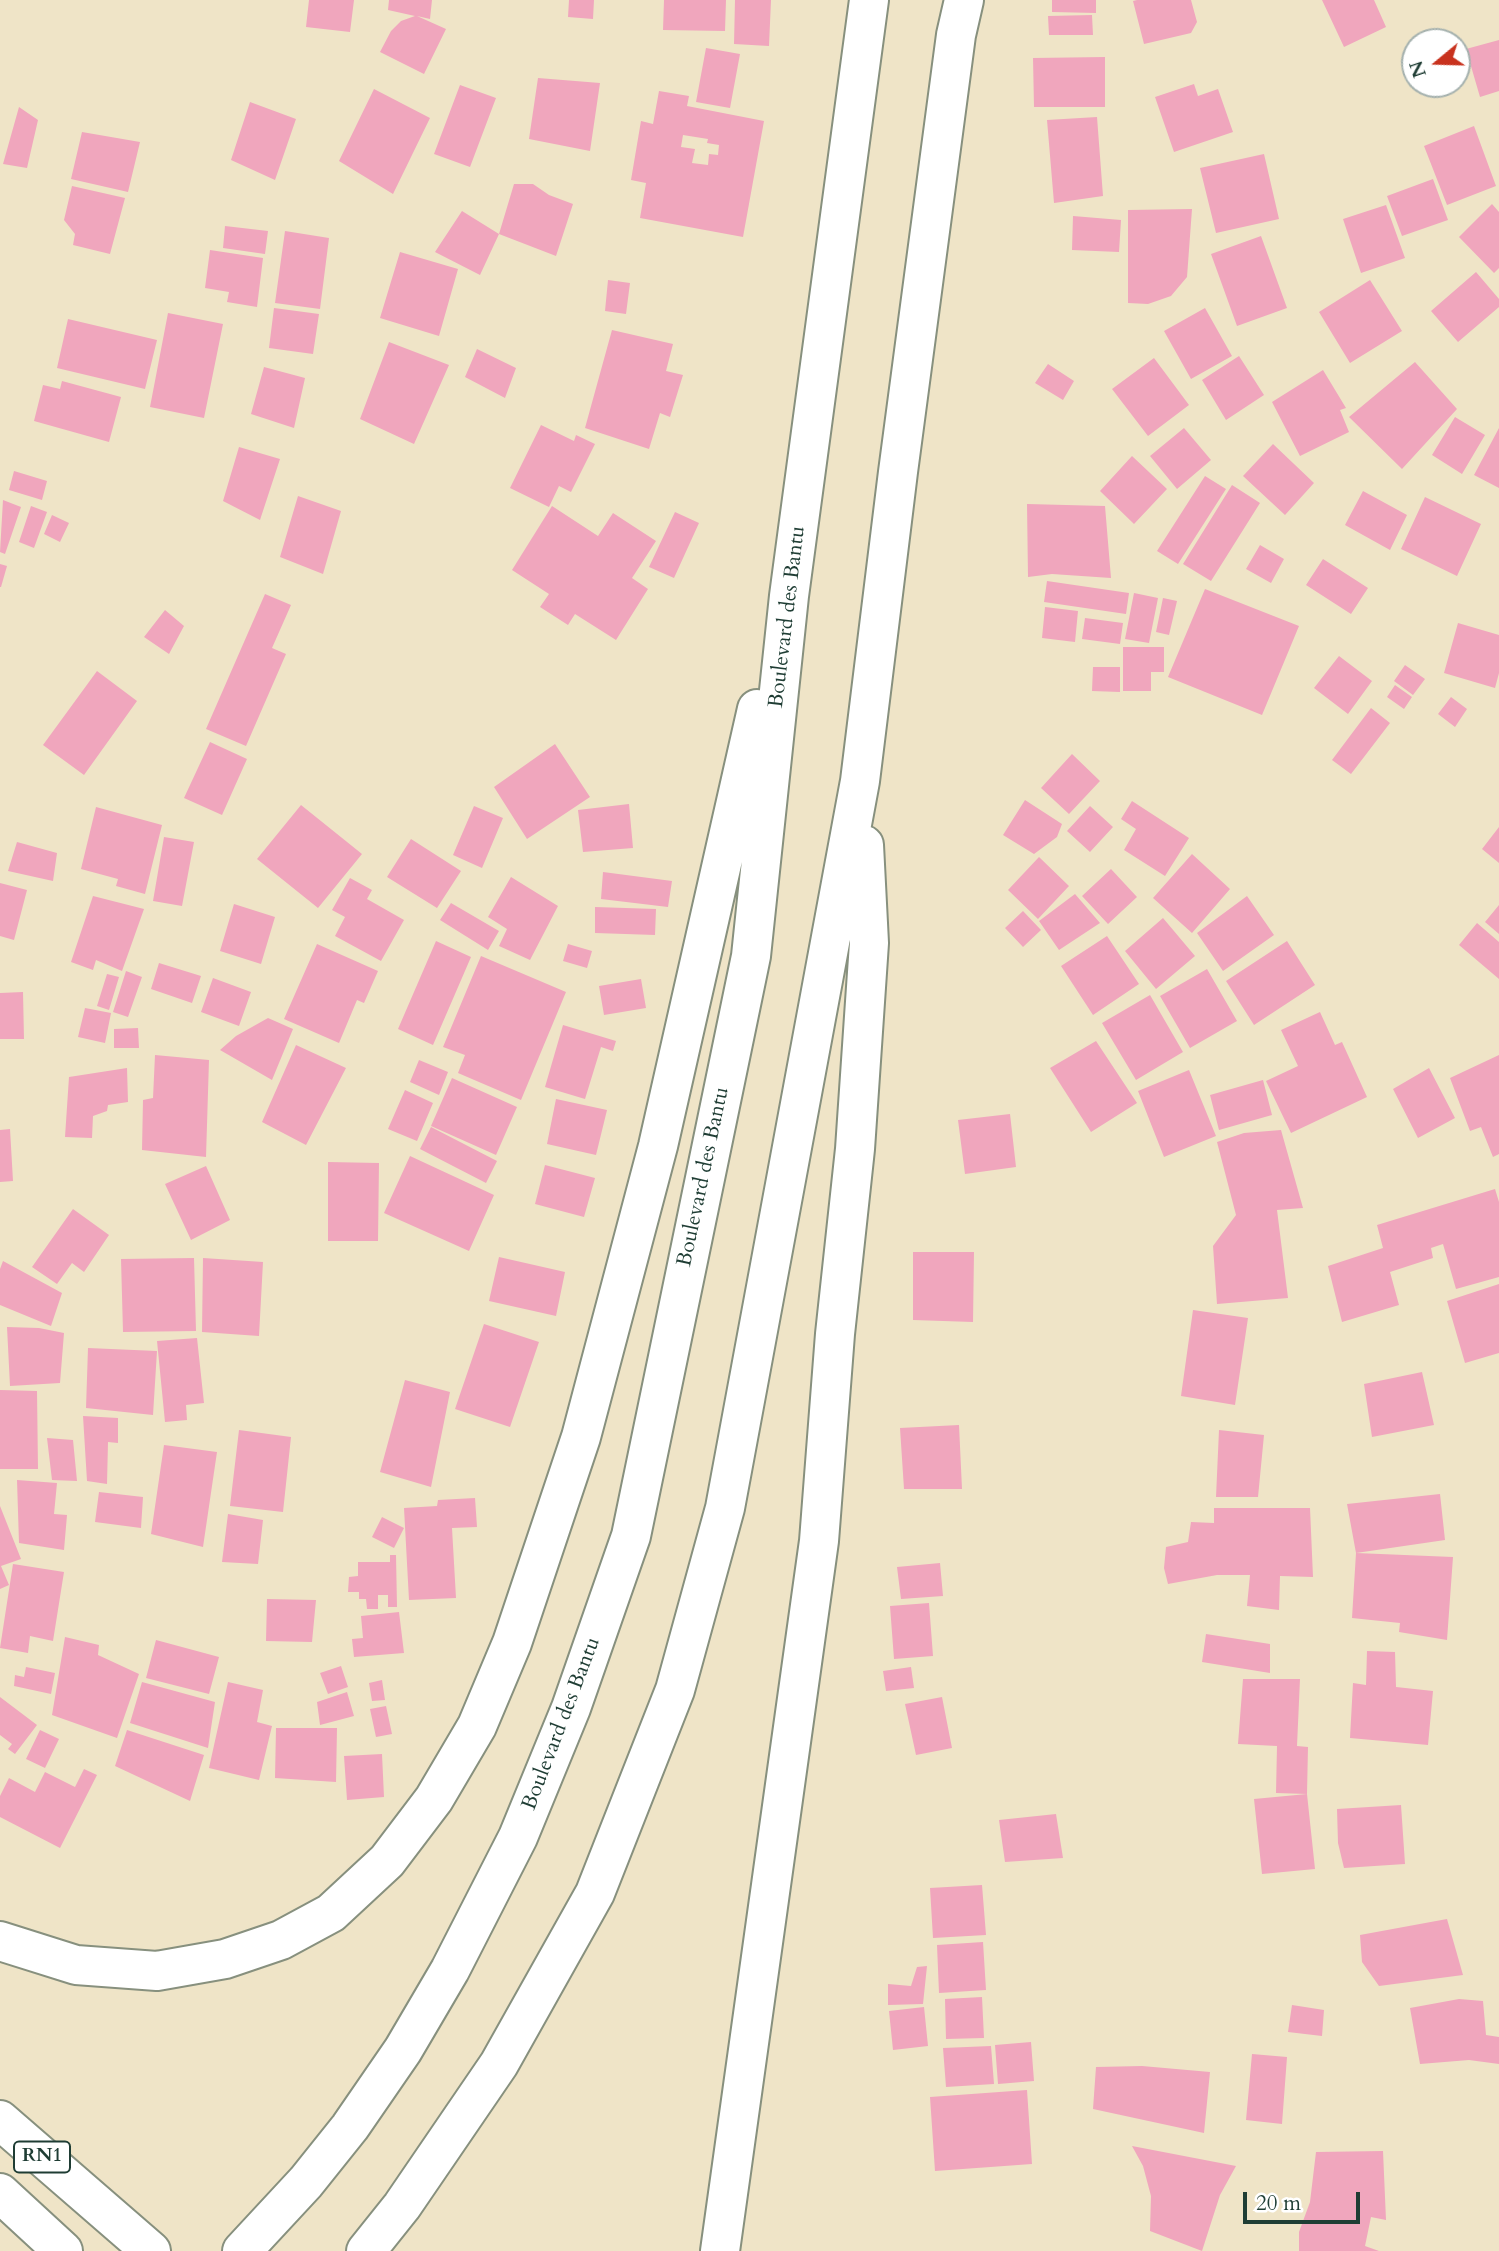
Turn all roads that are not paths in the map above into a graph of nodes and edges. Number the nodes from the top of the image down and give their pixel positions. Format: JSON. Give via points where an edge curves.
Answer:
{"nodes":[{"id":1,"x":869,"y":0,"type":"edge"},
{"id":2,"x":964,"y":0,"type":"edge"},
{"id":3,"x":789,"y":596,"type":"junction"},
{"id":4,"x":860,"y":781,"type":"junction"},
{"id":5,"x":0,"y":1941,"type":"edge"},
{"id":6,"x":0,"y":2120,"type":"edge"},
{"id":7,"x":0,"y":2193,"type":"edge"},
{"id":8,"x":54,"y":2243,"type":"edge"},
{"id":9,"x":151,"y":2251,"type":"edge"},
{"id":10,"x":242,"y":2251,"type":"edge"},
{"id":11,"x":366,"y":2251,"type":"edge"},
{"id":12,"x":720,"y":2251,"type":"edge"}],
"edges":[{"from":1,"to":3,"type":"highway","name":"Boulevard des Bantu"},
{"from":2,"to":4,"type":"highway"},
{"from":3,"to":5,"type":"highway","via":[[755,716],[658,1146],[582,1437],[512,1643],[477,1726],[434,1799],[387,1861],[331,1913],[281,1940],[225,1959],[157,1971],[76,1965]]},
{"from":3,"to":10,"type":"highway","name":"Boulevard des Bantu","via":[[751,956],[631,1536],[572,1709],[518,1837],[450,1970],[350,2127]]},
{"from":4,"to":11,"type":"highway","via":[[726,1508],[675,1690],[595,1893],[499,2064]]},
{"from":4,"to":12,"type":"highway","via":[[869,943],[819,1541]]},
{"from":6,"to":9,"type":"highway","number":"RN1"},
{"from":7,"to":8,"type":"highway","number":"RN1"}]}
